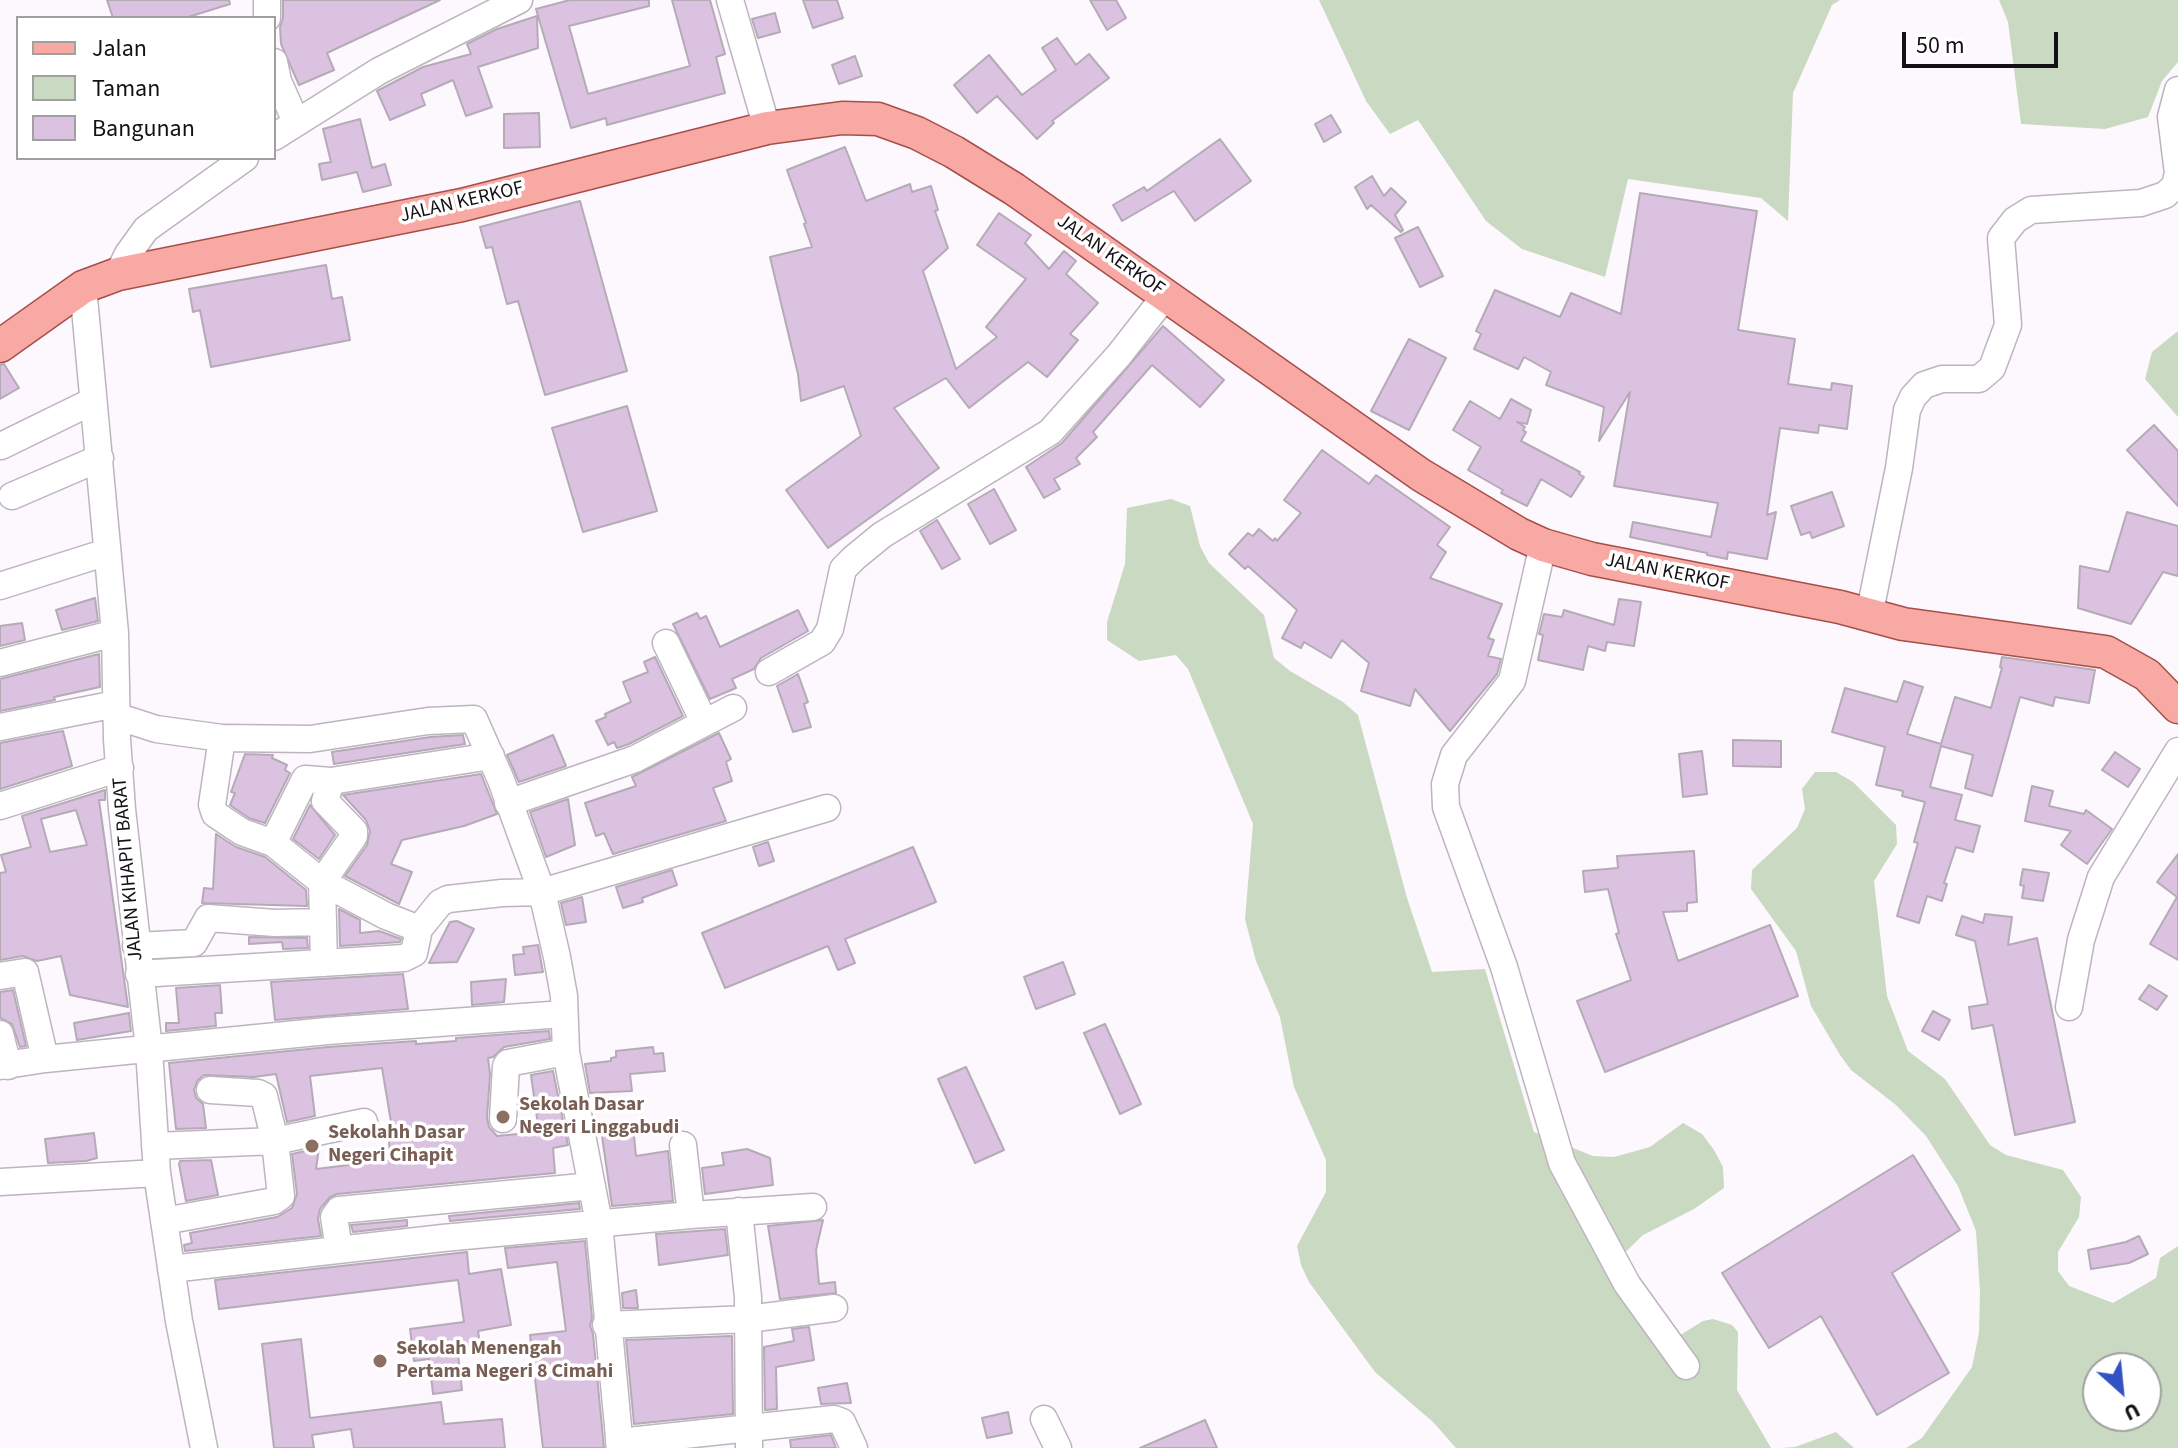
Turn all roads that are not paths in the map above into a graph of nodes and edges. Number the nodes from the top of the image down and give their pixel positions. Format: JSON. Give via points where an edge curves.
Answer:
{"nodes":[{"id":1,"x":519,"y":0,"type":"edge"},
{"id":2,"x":730,"y":0,"type":"edge"},
{"id":3,"x":276,"y":72,"type":"edge"},
{"id":4,"x":2178,"y":90,"type":"edge"},
{"id":5,"x":296,"y":122,"type":"junction"},
{"id":6,"x":767,"y":128,"type":"junction"},
{"id":7,"x":276,"y":136,"type":"edge"},
{"id":8,"x":242,"y":160,"type":"edge"},
{"id":9,"x":118,"y":274,"type":"junction"},
{"id":10,"x":83,"y":287,"type":"junction"},
{"id":11,"x":1166,"y":295,"type":"junction"},
{"id":12,"x":0,"y":346,"type":"edge"},
{"id":13,"x":93,"y":401,"type":"junction"},
{"id":14,"x":1,"y":446,"type":"edge"},
{"id":15,"x":100,"y":458,"type":"junction"},
{"id":16,"x":12,"y":496,"type":"dead end"},
{"id":17,"x":1543,"y":545,"type":"junction"},
{"id":18,"x":107,"y":552,"type":"junction"},
{"id":19,"x":0,"y":586,"type":"edge"},
{"id":20,"x":1869,"y":616,"type":"junction"},
{"id":21,"x":115,"y":633,"type":"junction"},
{"id":22,"x":666,"y":643,"type":"dead end"},
{"id":23,"x":0,"y":663,"type":"edge"},
{"id":24,"x":769,"y":672,"type":"dead end"},
{"id":25,"x":2178,"y":707,"type":"edge"},
{"id":26,"x":733,"y":708,"type":"dead end"},
{"id":27,"x":116,"y":710,"type":"junction"},
{"id":28,"x":704,"y":722,"type":"junction"},
{"id":29,"x":0,"y":727,"type":"edge"},
{"id":30,"x":222,"y":738,"type":"junction"},
{"id":31,"x":310,"y":739,"type":"junction"},
{"id":32,"x":2178,"y":751,"type":"edge"},
{"id":33,"x":491,"y":756,"type":"junction"},
{"id":34,"x":120,"y":768,"type":"junction"},
{"id":35,"x":318,"y":780,"type":"junction"},
{"id":36,"x":508,"y":803,"type":"junction"},
{"id":37,"x":0,"y":806,"type":"edge"},
{"id":38,"x":827,"y":808,"type":"dead end"},
{"id":39,"x":273,"y":843,"type":"junction"},
{"id":40,"x":322,"y":882,"type":"junction"},
{"id":41,"x":542,"y":892,"type":"junction"},
{"id":42,"x":322,"y":922,"type":"junction"},
{"id":43,"x":419,"y":929,"type":"junction"},
{"id":44,"x":136,"y":946,"type":"junction"},
{"id":45,"x":324,"y":963,"type":"junction"},
{"id":46,"x":139,"y":974,"type":"junction"},
{"id":47,"x":0,"y":976,"type":"edge"},
{"id":48,"x":2069,"y":1007,"type":"dead end"},
{"id":49,"x":564,"y":1014,"type":"junction"},
{"id":50,"x":0,"y":1034,"type":"edge"},
{"id":51,"x":149,"y":1049,"type":"junction"},
{"id":52,"x":566,"y":1052,"type":"junction"},
{"id":53,"x":45,"y":1059,"type":"junction"},
{"id":54,"x":4,"y":1066,"type":"edge"},
{"id":55,"x":210,"y":1090,"type":"dead end"},
{"id":56,"x":503,"y":1119,"type":"dead end"},
{"id":57,"x":364,"y":1122,"type":"dead end"},
{"id":58,"x":275,"y":1141,"type":"junction"},
{"id":59,"x":683,"y":1145,"type":"dead end"},
{"id":60,"x":155,"y":1146,"type":"junction"},
{"id":61,"x":157,"y":1173,"type":"junction"},
{"id":62,"x":0,"y":1182,"type":"edge"},
{"id":63,"x":592,"y":1186,"type":"junction"},
{"id":64,"x":438,"y":1201,"type":"junction"},
{"id":65,"x":813,"y":1207,"type":"dead end"},
{"id":66,"x":739,"y":1211,"type":"junction"},
{"id":67,"x":691,"y":1215,"type":"junction"},
{"id":68,"x":164,"y":1221,"type":"junction"},
{"id":69,"x":599,"y":1223,"type":"junction"},
{"id":70,"x":443,"y":1238,"type":"junction"},
{"id":71,"x":339,"y":1249,"type":"junction"},
{"id":72,"x":171,"y":1269,"type":"junction"},
{"id":73,"x":834,"y":1308,"type":"dead end"},
{"id":74,"x":748,"y":1319,"type":"junction"},
{"id":75,"x":606,"y":1325,"type":"junction"},
{"id":76,"x":1686,"y":1366,"type":"dead end"},
{"id":77,"x":1044,"y":1419,"type":"dead end"},
{"id":78,"x":748,"y":1439,"type":"edge"},
{"id":79,"x":619,"y":1445,"type":"edge"},
{"id":80,"x":204,"y":1448,"type":"edge"},
{"id":81,"x":854,"y":1448,"type":"edge"},
{"id":82,"x":1058,"y":1448,"type":"edge"}],
"edges":[{"from":1,"to":5,"type":"street","via":[[379,71]]},
{"from":2,"to":6,"type":"street"},
{"from":3,"to":5,"type":"street"},
{"from":4,"to":20,"type":"street","via":[[2171,117],[2178,173],[2175,186],[2165,195],[2141,203],[2031,210],[2001,238],[2008,325],[1992,368],[1979,379],[1942,379],[1924,385],[1913,397]]},
{"from":5,"to":7,"type":"street"},
{"from":6,"to":9,"type":"main road","name":"JALAN KERKOF","via":[[462,205]]},
{"from":6,"to":11,"type":"main road","name":"JALAN KERKOF","via":[[878,119],[917,133],[1014,189]]},
{"from":8,"to":9,"type":"street","via":[[146,229]]},
{"from":9,"to":10,"type":"main road","name":"JALAN KERKOF"},
{"from":10,"to":12,"type":"main road","name":"JALAN KERKOF"},
{"from":10,"to":13,"type":"street","name":"JALAN KIHAPIT BARAT"},
{"from":11,"to":17,"type":"main road","name":"JALAN KERKOF","via":[[1421,475]]},
{"from":11,"to":24,"type":"street","via":[[1050,432],[882,535],[854,558],[843,569],[830,629],[822,642]]},
{"from":13,"to":14,"type":"street"},
{"from":13,"to":15,"type":"street","name":"JALAN KIHAPIT BARAT"},
{"from":15,"to":16,"type":"street"},
{"from":15,"to":18,"type":"street","name":"JALAN KIHAPIT BARAT"},
{"from":17,"to":20,"type":"main road","name":"JALAN KERKOF"},
{"from":17,"to":76,"type":"street","via":[[1512,681],[1454,755],[1445,784],[1446,807],[1504,967],[1562,1163],[1627,1284]]},
{"from":18,"to":19,"type":"street"},
{"from":18,"to":21,"type":"street","name":"JALAN KIHAPIT BARAT"},
{"from":20,"to":25,"type":"main road","name":"JALAN KERKOF","via":[[2106,652],[2147,675]]},
{"from":21,"to":23,"type":"street"},
{"from":21,"to":27,"type":"street","name":"JALAN KIHAPIT BARAT"},
{"from":22,"to":28,"type":"street"},
{"from":26,"to":28,"type":"street"},
{"from":27,"to":29,"type":"street"},
{"from":27,"to":30,"type":"street","via":[[156,729]]},
{"from":27,"to":34,"type":"street","name":"JALAN KIHAPIT BARAT"},
{"from":28,"to":36,"type":"street","via":[[635,759]]},
{"from":30,"to":31,"type":"street"},
{"from":30,"to":39,"type":"street","via":[[215,814],[242,832]]},
{"from":31,"to":33,"type":"street","via":[[474,719]]},
{"from":31,"to":35,"type":"street"},
{"from":32,"to":48,"type":"street","via":[[2101,877],[2081,940]]},
{"from":33,"to":35,"type":"street"},
{"from":33,"to":36,"type":"street"},
{"from":34,"to":37,"type":"street"},
{"from":34,"to":44,"type":"street","name":"JALAN KIHAPIT BARAT"},
{"from":35,"to":39,"type":"street"},
{"from":35,"to":40,"type":"street","via":[[325,801],[353,827],[354,836]]},
{"from":36,"to":41,"type":"street"},
{"from":38,"to":41,"type":"street"},
{"from":39,"to":40,"type":"street"},
{"from":40,"to":42,"type":"street"},
{"from":40,"to":43,"type":"street"},
{"from":41,"to":43,"type":"street","via":[[448,899]]},
{"from":41,"to":49,"type":"street"},
{"from":42,"to":44,"type":"street","via":[[208,918],[194,943]]},
{"from":42,"to":45,"type":"street"},
{"from":43,"to":45,"type":"street","via":[[414,953],[404,958]]},
{"from":44,"to":46,"type":"street","name":"JALAN KIHAPIT BARAT"},
{"from":45,"to":46,"type":"street"},
{"from":46,"to":51,"type":"street","name":"JALAN KIHAPIT BARAT"},
{"from":47,"to":53,"type":"street","via":[[25,972]]},
{"from":49,"to":51,"type":"street"},
{"from":49,"to":52,"type":"street"},
{"from":50,"to":54,"type":"street"},
{"from":51,"to":53,"type":"street"},
{"from":51,"to":60,"type":"street","name":"JALAN KIHAPIT BARAT"},
{"from":52,"to":56,"type":"street","via":[[508,1063]]},
{"from":52,"to":63,"type":"street"},
{"from":53,"to":54,"type":"street"},
{"from":55,"to":58,"type":"street","via":[[264,1096]]},
{"from":57,"to":58,"type":"street"},
{"from":58,"to":60,"type":"street"},
{"from":58,"to":68,"type":"street","via":[[282,1192],[274,1201]]},
{"from":59,"to":67,"type":"street"},
{"from":60,"to":61,"type":"street","name":"JALAN KIHAPIT BARAT"},
{"from":61,"to":62,"type":"street"},
{"from":61,"to":68,"type":"street","name":"JALAN KIHAPIT BARAT"},
{"from":63,"to":64,"type":"street"},
{"from":63,"to":69,"type":"street"},
{"from":64,"to":70,"type":"street"},
{"from":64,"to":71,"type":"street","via":[[339,1210],[334,1217]]},
{"from":65,"to":66,"type":"street"},
{"from":66,"to":67,"type":"street"},
{"from":66,"to":74,"type":"street"},
{"from":67,"to":69,"type":"street"},
{"from":68,"to":72,"type":"street","name":"JALAN KIHAPIT BARAT"},
{"from":69,"to":70,"type":"street"},
{"from":69,"to":75,"type":"street"},
{"from":70,"to":71,"type":"street"},
{"from":71,"to":72,"type":"street"},
{"from":72,"to":80,"type":"street","name":"JALAN KIHAPIT BARAT"},
{"from":73,"to":74,"type":"street"},
{"from":74,"to":75,"type":"street"},
{"from":74,"to":78,"type":"street"},
{"from":75,"to":79,"type":"street"},
{"from":77,"to":82,"type":"street"},
{"from":78,"to":79,"type":"street"},
{"from":78,"to":81,"type":"street","via":[[839,1419]]}]}
